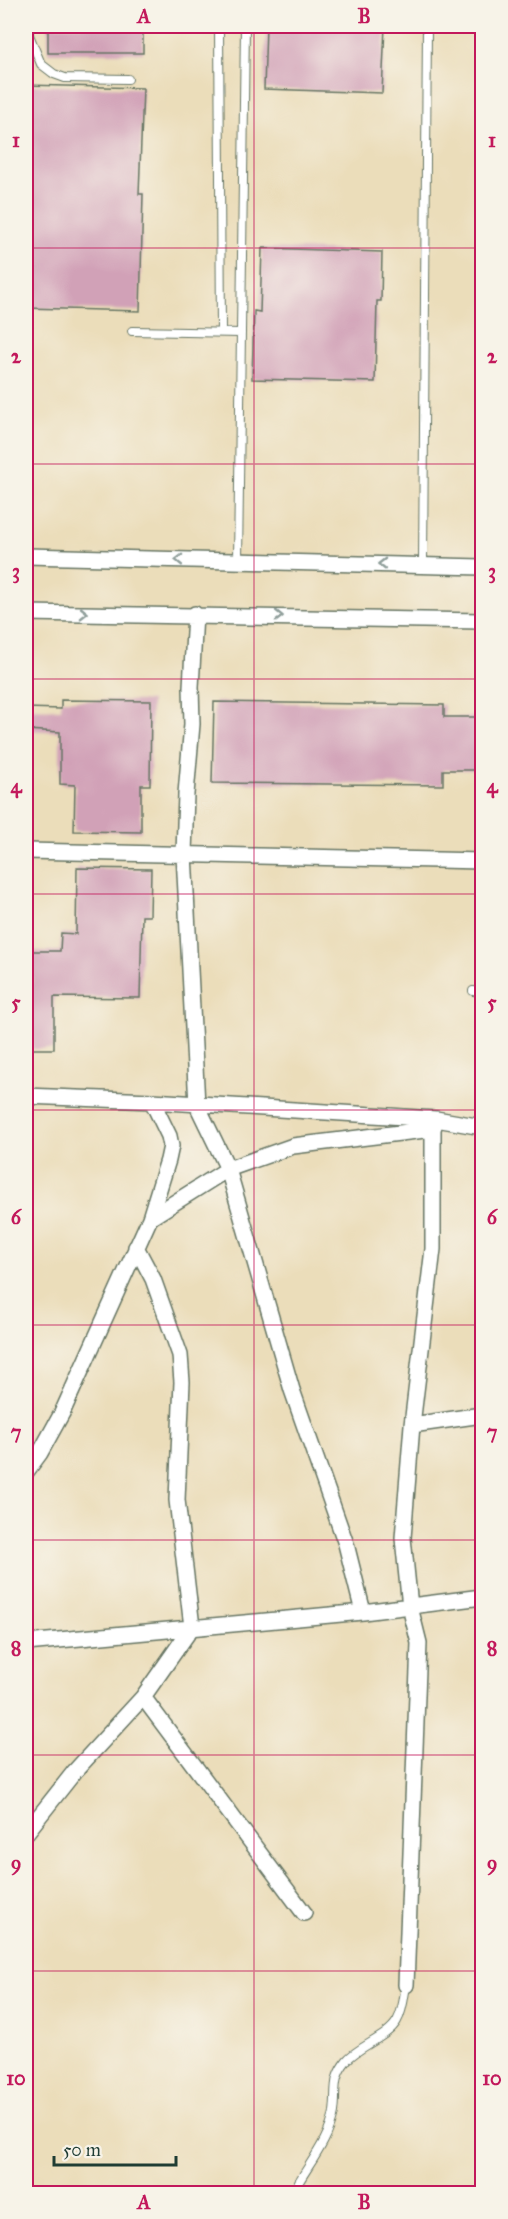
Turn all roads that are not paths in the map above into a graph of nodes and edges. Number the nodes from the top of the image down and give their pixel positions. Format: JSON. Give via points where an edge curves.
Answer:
{"nodes":[{"id":1,"x":29,"y":26,"type":"edge"},
{"id":2,"x":219,"y":26,"type":"edge"},
{"id":3,"x":245,"y":26,"type":"edge"},
{"id":4,"x":427,"y":26,"type":"edge"},
{"id":5,"x":128,"y":79,"type":"dead end"},
{"id":6,"x":132,"y":331,"type":"dead end"},
{"id":7,"x":221,"y":332,"type":"junction"},
{"id":8,"x":241,"y":333,"type":"junction"},
{"id":9,"x":26,"y":556,"type":"edge"},
{"id":10,"x":238,"y":561,"type":"junction"},
{"id":11,"x":423,"y":566,"type":"junction"},
{"id":12,"x":483,"y":567,"type":"edge"},
{"id":13,"x":26,"y":613,"type":"edge"},
{"id":14,"x":195,"y":614,"type":"junction"},
{"id":15,"x":483,"y":621,"type":"edge"},
{"id":16,"x":26,"y":851,"type":"edge"},
{"id":17,"x":184,"y":855,"type":"junction"},
{"id":18,"x":483,"y":861,"type":"edge"},
{"id":19,"x":473,"y":991,"type":"dead end"},
{"id":20,"x":483,"y":992,"type":"edge"},
{"id":21,"x":26,"y":1097,"type":"edge"},
{"id":22,"x":152,"y":1101,"type":"junction"},
{"id":23,"x":197,"y":1105,"type":"junction"},
{"id":24,"x":434,"y":1124,"type":"junction"},
{"id":25,"x":483,"y":1127,"type":"edge"},
{"id":26,"x":228,"y":1169,"type":"junction"},
{"id":27,"x":150,"y":1218,"type":"junction"},
{"id":28,"x":136,"y":1246,"type":"junction"},
{"id":29,"x":483,"y":1415,"type":"edge"},
{"id":30,"x":412,"y":1425,"type":"junction"},
{"id":31,"x":26,"y":1472,"type":"edge"},
{"id":32,"x":483,"y":1597,"type":"edge"},
{"id":33,"x":410,"y":1606,"type":"junction"},
{"id":34,"x":363,"y":1612,"type":"junction"},
{"id":35,"x":192,"y":1627,"type":"junction"},
{"id":36,"x":26,"y":1643,"type":"edge"},
{"id":37,"x":143,"y":1697,"type":"junction"},
{"id":38,"x":26,"y":1833,"type":"edge"},
{"id":39,"x":304,"y":1913,"type":"dead end"},
{"id":40,"x":406,"y":1985,"type":"joint"},
{"id":41,"x":292,"y":2193,"type":"edge"}],
"edges":[{"from":1,"to":5,"type":"lane","via":[[41,64],[54,74],[65,78]]},
{"from":2,"to":7,"type":"lane"},
{"from":3,"to":8,"type":"lane"},
{"from":4,"to":11,"type":"lane"},
{"from":6,"to":7,"type":"lane"},
{"from":7,"to":8,"type":"lane"},
{"from":8,"to":10,"type":"lane"},
{"from":10,"to":9,"type":"street","one_way":true},
{"from":11,"to":10,"type":"street","one_way":true},
{"from":11,"to":12,"type":"street"},
{"from":13,"to":14,"type":"street","one_way":true},
{"from":14,"to":15,"type":"street","one_way":true},
{"from":14,"to":17,"type":"street"},
{"from":16,"to":17,"type":"street"},
{"from":17,"to":18,"type":"street"},
{"from":17,"to":23,"type":"street"},
{"from":19,"to":20,"type":"lane"},
{"from":21,"to":22,"type":"street"},
{"from":22,"to":23,"type":"street"},
{"from":22,"to":27,"type":"street","via":[[171,1146]]},
{"from":23,"to":24,"type":"street"},
{"from":23,"to":26,"type":"street"},
{"from":24,"to":25,"type":"street"},
{"from":24,"to":26,"type":"street","via":[[293,1146]]},
{"from":24,"to":30,"type":"street","via":[[433,1249]]},
{"from":26,"to":27,"type":"street"},
{"from":26,"to":34,"type":"street","via":[[292,1390],[346,1544]]},
{"from":27,"to":28,"type":"street"},
{"from":28,"to":31,"type":"street","via":[[62,1413]]},
{"from":28,"to":35,"type":"street","via":[[153,1279],[180,1355],[177,1500]]},
{"from":29,"to":30,"type":"street"},
{"from":30,"to":33,"type":"street","via":[[403,1538]]},
{"from":32,"to":33,"type":"street"},
{"from":33,"to":34,"type":"street"},
{"from":33,"to":40,"type":"street","via":[[419,1643]]},
{"from":34,"to":35,"type":"street"},
{"from":35,"to":36,"type":"street"},
{"from":35,"to":37,"type":"street"},
{"from":37,"to":38,"type":"street","via":[[75,1771]]},
{"from":37,"to":39,"type":"street"},
{"from":40,"to":41,"type":"lane","via":[[397,2023],[348,2058],[338,2073],[329,2128]]}]}
